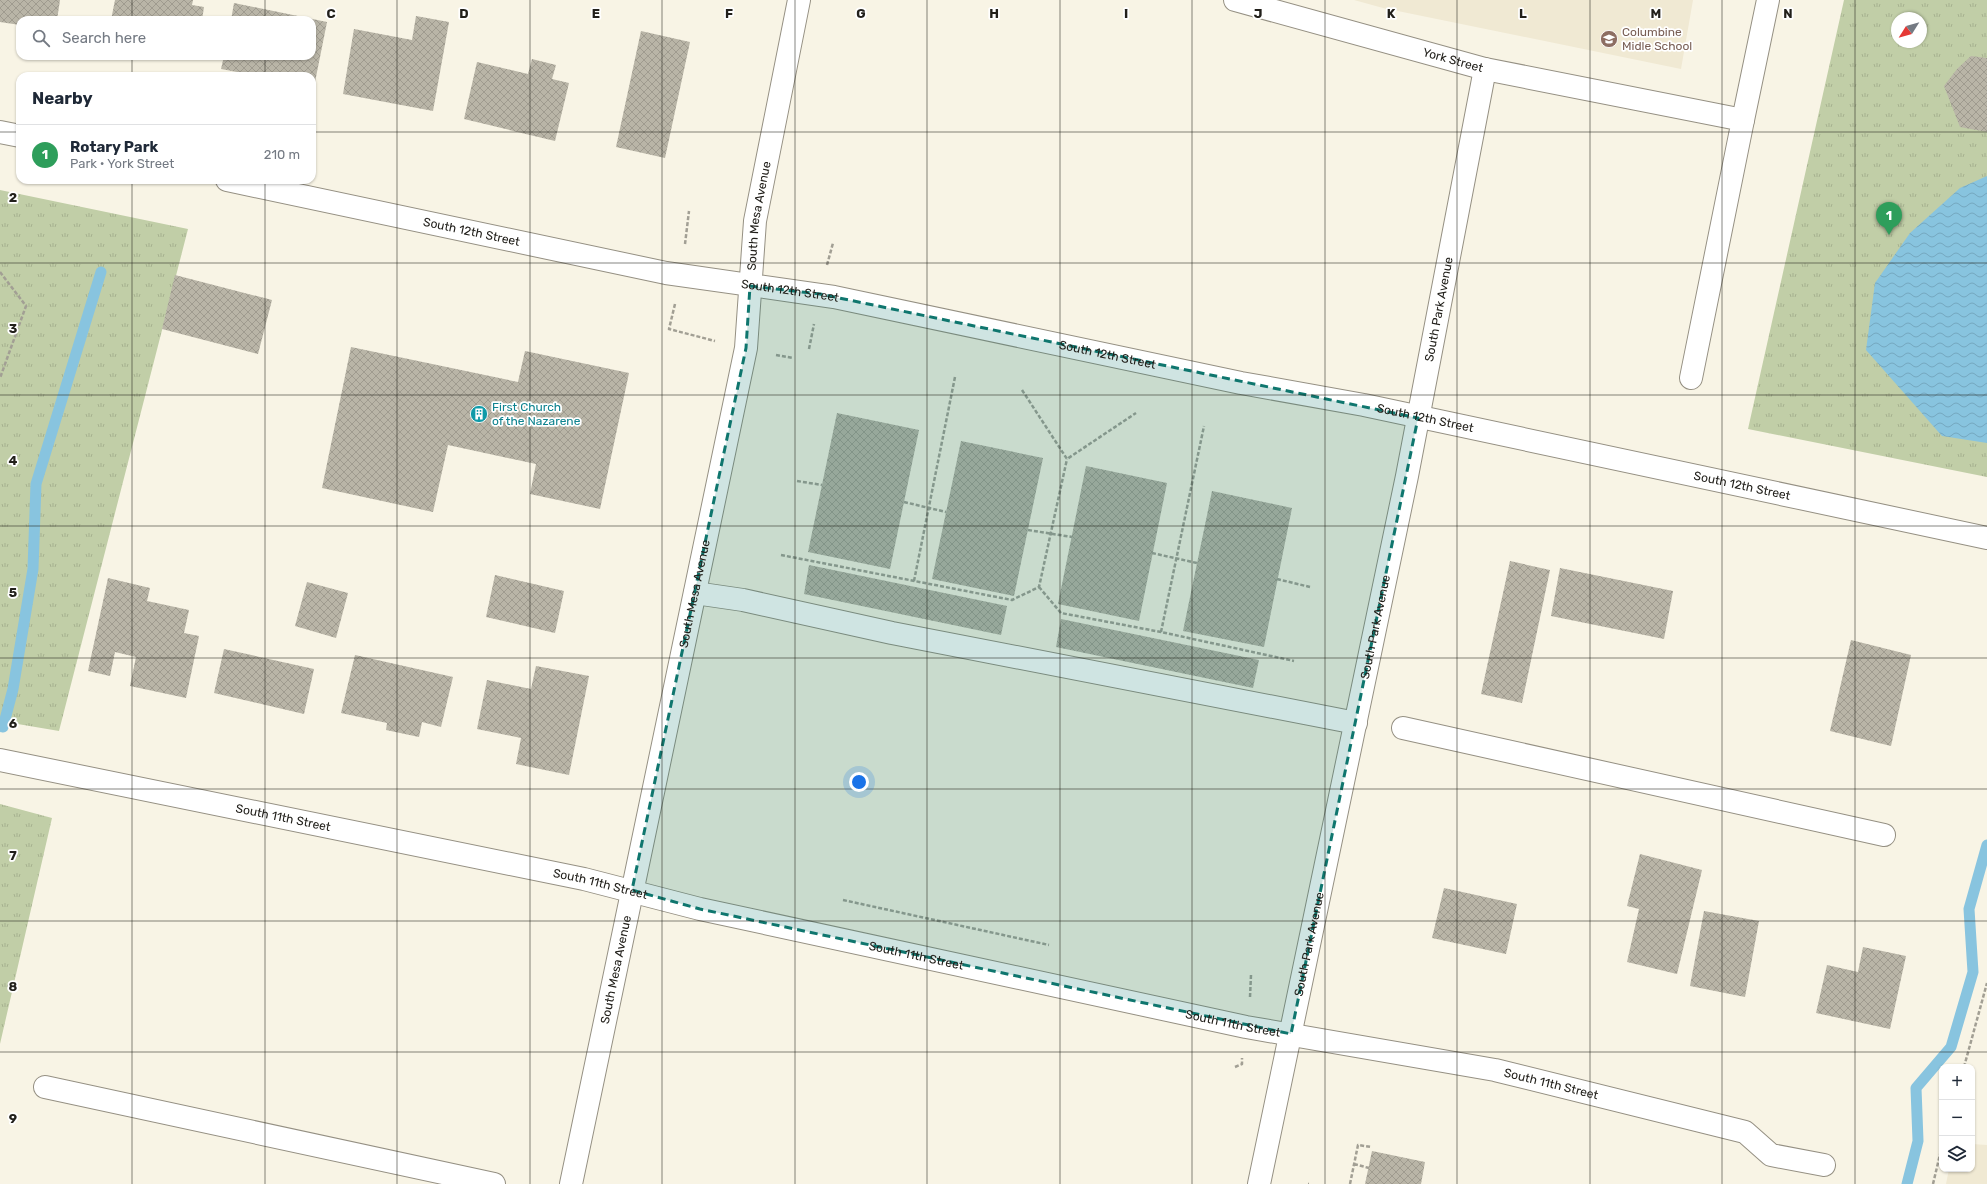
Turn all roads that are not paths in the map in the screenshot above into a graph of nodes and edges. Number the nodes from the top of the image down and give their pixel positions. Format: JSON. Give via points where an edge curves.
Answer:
{"nodes":[{"id":1,"x":799,"y":0,"type":"edge"},
{"id":2,"x":1235,"y":0,"type":"edge"},
{"id":3,"x":1768,"y":0,"type":"edge"},
{"id":4,"x":1485,"y":69,"type":"junction"},
{"id":5,"x":1743,"y":120,"type":"junction"},
{"id":6,"x":0,"y":132,"type":"edge"},
{"id":7,"x":16,"y":135,"type":"edge"},
{"id":8,"x":247,"y":184,"type":"edge"},
{"id":9,"x":750,"y":286,"type":"junction"},
{"id":10,"x":1691,"y":378,"type":"dead end"},
{"id":11,"x":1418,"y":418,"type":"junction"},
{"id":12,"x":1987,"y":538,"type":"edge"},
{"id":13,"x":695,"y":593,"type":"junction"},
{"id":14,"x":1356,"y":723,"type":"junction"},
{"id":15,"x":1403,"y":728,"type":"dead end"},
{"id":16,"x":0,"y":760,"type":"edge"},
{"id":17,"x":1884,"y":835,"type":"dead end"},
{"id":18,"x":632,"y":890,"type":"junction"},
{"id":19,"x":1291,"y":1034,"type":"junction"},
{"id":20,"x":45,"y":1087,"type":"dead end"},
{"id":21,"x":1824,"y":1165,"type":"dead end"},
{"id":22,"x":494,"y":1184,"type":"edge"},
{"id":23,"x":571,"y":1184,"type":"edge"},
{"id":24,"x":1259,"y":1184,"type":"edge"}],
"edges":[{"from":1,"to":9,"type":"street","name":"South Mesa Avenue","via":[[755,221]]},
{"from":2,"to":4,"type":"street","name":"York Street"},
{"from":3,"to":5,"type":"street"},
{"from":4,"to":5,"type":"street","name":"York Street"},
{"from":4,"to":11,"type":"street","name":"South Park Avenue"},
{"from":5,"to":10,"type":"street"},
{"from":6,"to":7,"type":"street"},
{"from":8,"to":9,"type":"street","name":"South 12th Street","via":[[666,273]]},
{"from":9,"to":11,"type":"street","name":"South 12th Street","via":[[827,296]]},
{"from":9,"to":13,"type":"street","name":"South Mesa Avenue","via":[[746,348]]},
{"from":11,"to":12,"type":"street","name":"South 12th Street"},
{"from":11,"to":14,"type":"street","name":"South Park Avenue"},
{"from":13,"to":14,"type":"street","via":[[743,600],[892,633]]},
{"from":13,"to":18,"type":"street","name":"South Mesa Avenue"},
{"from":14,"to":19,"type":"street","name":"South Park Avenue"},
{"from":15,"to":17,"type":"street"},
{"from":16,"to":18,"type":"street","name":"South 11th Street"},
{"from":18,"to":19,"type":"street","name":"South 11th Street","via":[[708,911],[1246,1027]]},
{"from":18,"to":23,"type":"street","name":"South Mesa Avenue"},
{"from":19,"to":21,"type":"street","name":"South 11th Street","via":[[1503,1072],[1745,1132],[1771,1155]]},
{"from":19,"to":24,"type":"street","name":"South Park Avenue"},
{"from":20,"to":22,"type":"street"}]}
